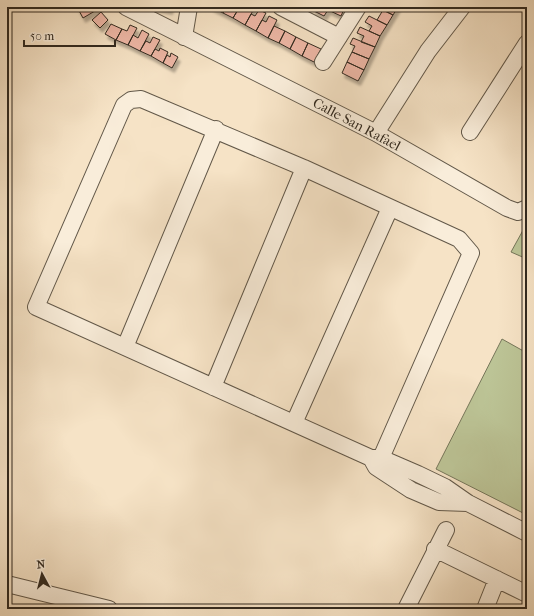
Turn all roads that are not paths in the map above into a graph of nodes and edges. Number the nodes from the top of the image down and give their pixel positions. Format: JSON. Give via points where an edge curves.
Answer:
{"nodes":[{"id":1,"x":126,"y":7,"type":"edge"},
{"id":2,"x":189,"y":7,"type":"edge"},
{"id":3,"x":281,"y":7,"type":"edge"},
{"id":4,"x":358,"y":7,"type":"edge"},
{"id":5,"x":462,"y":7,"type":"edge"},
{"id":6,"x":339,"y":36,"type":"junction"},
{"id":7,"x":184,"y":37,"type":"junction"},
{"id":8,"x":527,"y":43,"type":"edge"},
{"id":9,"x":323,"y":62,"type":"dead end"},
{"id":10,"x":216,"y":129,"type":"junction"},
{"id":11,"x":470,"y":132,"type":"dead end"},
{"id":12,"x":376,"y":133,"type":"junction"},
{"id":13,"x":304,"y":168,"type":"junction"},
{"id":14,"x":390,"y":208,"type":"junction"},
{"id":15,"x":527,"y":208,"type":"edge"},
{"id":16,"x":125,"y":347,"type":"junction"},
{"id":17,"x":213,"y":387,"type":"junction"},
{"id":18,"x":294,"y":423,"type":"junction"},
{"id":19,"x":376,"y":458,"type":"junction"},
{"id":20,"x":446,"y":530,"type":"dead end"},
{"id":21,"x":527,"y":533,"type":"edge"},
{"id":22,"x":435,"y":549,"type":"junction"},
{"id":23,"x":497,"y":579,"type":"junction"},
{"id":24,"x":7,"y":584,"type":"edge"},
{"id":25,"x":527,"y":594,"type":"edge"},
{"id":26,"x":109,"y":609,"type":"edge"},
{"id":27,"x":406,"y":609,"type":"edge"},
{"id":28,"x":484,"y":609,"type":"edge"}],
"edges":[{"from":1,"to":7,"type":"street","name":"Calle San Rafael"},
{"from":2,"to":7,"type":"street"},
{"from":3,"to":6,"type":"street"},
{"from":4,"to":6,"type":"street"},
{"from":5,"to":12,"type":"street","via":[[428,51]]},
{"from":6,"to":9,"type":"street"},
{"from":7,"to":12,"type":"street","name":"Calle San Rafael"},
{"from":8,"to":11,"type":"street"},
{"from":10,"to":13,"type":"street"},
{"from":10,"to":16,"type":"street"},
{"from":10,"to":16,"type":"street","via":[[141,98],[124,105],[36,307]]},
{"from":12,"to":15,"type":"street","name":"Calle San Rafael","via":[[507,208],[518,212]]},
{"from":13,"to":14,"type":"street"},
{"from":13,"to":17,"type":"street"},
{"from":14,"to":18,"type":"street"},
{"from":14,"to":19,"type":"street","via":[[459,238],[471,253]]},
{"from":16,"to":17,"type":"street"},
{"from":17,"to":18,"type":"street"},
{"from":18,"to":19,"type":"street"},
{"from":19,"to":21,"type":"street","via":[[445,487],[468,503]]},
{"from":20,"to":22,"type":"street"},
{"from":22,"to":23,"type":"street"},
{"from":22,"to":27,"type":"street"},
{"from":23,"to":25,"type":"street"},
{"from":23,"to":28,"type":"street"},
{"from":24,"to":26,"type":"street"}]}
